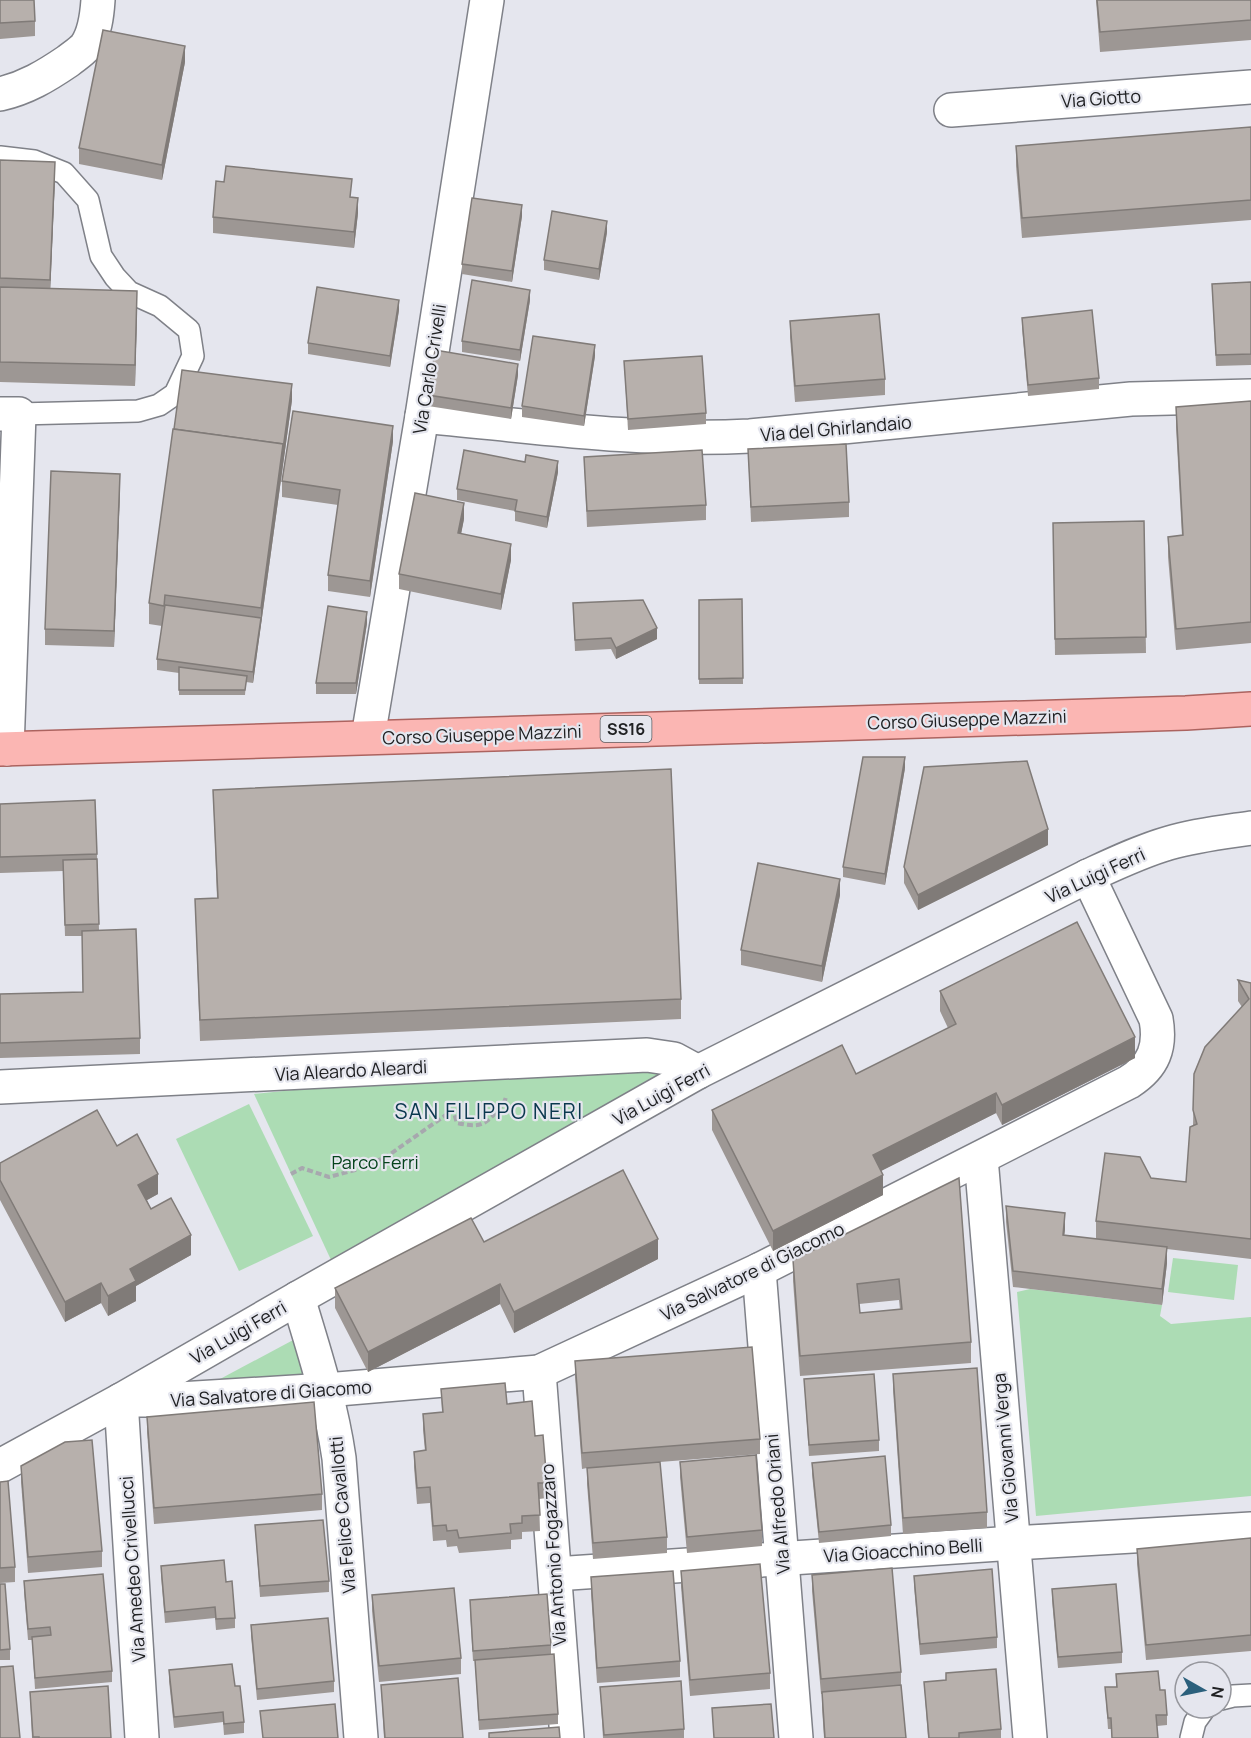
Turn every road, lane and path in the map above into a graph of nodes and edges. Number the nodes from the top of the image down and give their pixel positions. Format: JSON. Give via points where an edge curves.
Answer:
{"nodes":[{"id":1,"x":98,"y":0,"type":"edge"},
{"id":2,"x":487,"y":0,"type":"edge"},
{"id":3,"x":1251,"y":87,"type":"edge"},
{"id":4,"x":0,"y":94,"type":"edge"},
{"id":5,"x":951,"y":110,"type":"dead end"},
{"id":6,"x":0,"y":158,"type":"edge"},
{"id":7,"x":1251,"y":396,"type":"edge"},
{"id":8,"x":10,"y":414,"type":"edge"},
{"id":9,"x":422,"y":416,"type":"junction"},
{"id":10,"x":1251,"y":709,"type":"edge"},
{"id":11,"x":368,"y":737,"type":"junction"},
{"id":12,"x":4,"y":749,"type":"edge"},
{"id":13,"x":1251,"y":828,"type":"edge"},
{"id":14,"x":1088,"y":876,"type":"junction"},
{"id":15,"x":503,"y":1062,"type":"junction"},
{"id":16,"x":698,"y":1072,"type":"junction"},
{"id":17,"x":0,"y":1088,"type":"edge"},
{"id":18,"x":981,"y":1158,"type":"junction"},
{"id":19,"x":291,"y":1174,"type":"dead end"},
{"id":20,"x":759,"y":1270,"type":"junction"},
{"id":21,"x":298,"y":1298,"type":"junction"},
{"id":22,"x":539,"y":1372,"type":"junction"},
{"id":23,"x":326,"y":1390,"type":"junction"},
{"id":24,"x":121,"y":1400,"type":"junction"},
{"id":25,"x":0,"y":1466,"type":"edge"},
{"id":26,"x":1251,"y":1529,"type":"edge"},
{"id":27,"x":1014,"y":1543,"type":"junction"},
{"id":28,"x":781,"y":1558,"type":"junction"},
{"id":29,"x":555,"y":1574,"type":"junction"},
{"id":30,"x":1251,"y":1695,"type":"edge"},
{"id":31,"x":1233,"y":1696,"type":"edge"},
{"id":32,"x":1196,"y":1720,"type":"edge"},
{"id":33,"x":142,"y":1738,"type":"edge"},
{"id":34,"x":361,"y":1738,"type":"edge"},
{"id":35,"x":567,"y":1738,"type":"edge"},
{"id":36,"x":796,"y":1738,"type":"edge"},
{"id":37,"x":1030,"y":1738,"type":"edge"},
{"id":38,"x":1191,"y":1738,"type":"edge"}],
"edges":[{"from":1,"to":4,"type":"street","via":[[86,46],[44,77]]},
{"from":2,"to":9,"type":"street","name":"Via Carlo Crivelli"},
{"from":3,"to":5,"type":"street","name":"Via Giotto"},
{"from":6,"to":8,"type":"lane","via":[[34,161],[64,173],[88,200],[101,256],[115,277],[129,292],[160,306],[189,330],[193,356],[175,394],[159,405],[138,411]]},
{"from":7,"to":9,"type":"street","name":"Via del Ghirlandaio","via":[[1131,399],[696,438]]},
{"from":8,"to":12,"type":"street"},
{"from":9,"to":11,"type":"street","name":"Via Carlo Crivelli"},
{"from":10,"to":11,"type":"main road","name":"Corso Giuseppe Mazzini","number":"SS16"},
{"from":11,"to":12,"type":"main road","name":"Corso Giuseppe Mazzini","number":"SS16"},
{"from":13,"to":14,"type":"street","name":"Via Luigi Ferri","via":[[1169,843]]},
{"from":14,"to":16,"type":"street","name":"Via Luigi Ferri"},
{"from":14,"to":18,"type":"street","name":"Via Salvatore di Giacomo","via":[[1156,1019],[1158,1043],[1154,1054],[1143,1071],[1129,1082]]},
{"from":15,"to":16,"type":"street","name":"Via Aleardo Aleardi","via":[[653,1055],[674,1059]]},
{"from":15,"to":17,"type":"street","name":"Via Aleardo Aleardi"},
{"from":15,"to":19,"type":"path","via":[[506,1100],[488,1122],[472,1126],[457,1123],[453,1110],[386,1158],[329,1177],[302,1168]]},
{"from":16,"to":21,"type":"street","name":"Via Luigi Ferri"},
{"from":18,"to":20,"type":"street","name":"Via Salvatore di Giacomo"},
{"from":18,"to":27,"type":"street","name":"Via Giovanni Verga"},
{"from":20,"to":22,"type":"street","name":"Via Salvatore di Giacomo"},
{"from":20,"to":28,"type":"street","name":"Via Alfredo Oriani"},
{"from":21,"to":23,"type":"street","name":"Via Felice Cavallotti"},
{"from":21,"to":24,"type":"street","name":"Via Luigi Ferri"},
{"from":22,"to":23,"type":"street","name":"Via Salvatore di Giacomo"},
{"from":22,"to":29,"type":"street","name":"Via Antonio Fogazzaro"},
{"from":23,"to":24,"type":"street","name":"Via Salvatore di Giacomo"},
{"from":23,"to":34,"type":"street","name":"Via Felice Cavallotti","via":[[339,1458]]},
{"from":24,"to":25,"type":"street","name":"Via Luigi Ferri"},
{"from":24,"to":33,"type":"street","name":"Via Amedeo Crivellucci"},
{"from":26,"to":27,"type":"street","name":"Via Gioacchino Belli"},
{"from":27,"to":28,"type":"street","name":"Via Gioacchino Belli"},
{"from":27,"to":37,"type":"street","name":"Via Giovanni Verga"},
{"from":28,"to":29,"type":"street","name":"Via Gioacchino Belli"},
{"from":28,"to":36,"type":"street","name":"Via Alfredo Oriani"},
{"from":29,"to":35,"type":"street","name":"Via Antonio Fogazzaro"},
{"from":30,"to":31,"type":"lane"},
{"from":32,"to":38,"type":"lane"}]}
